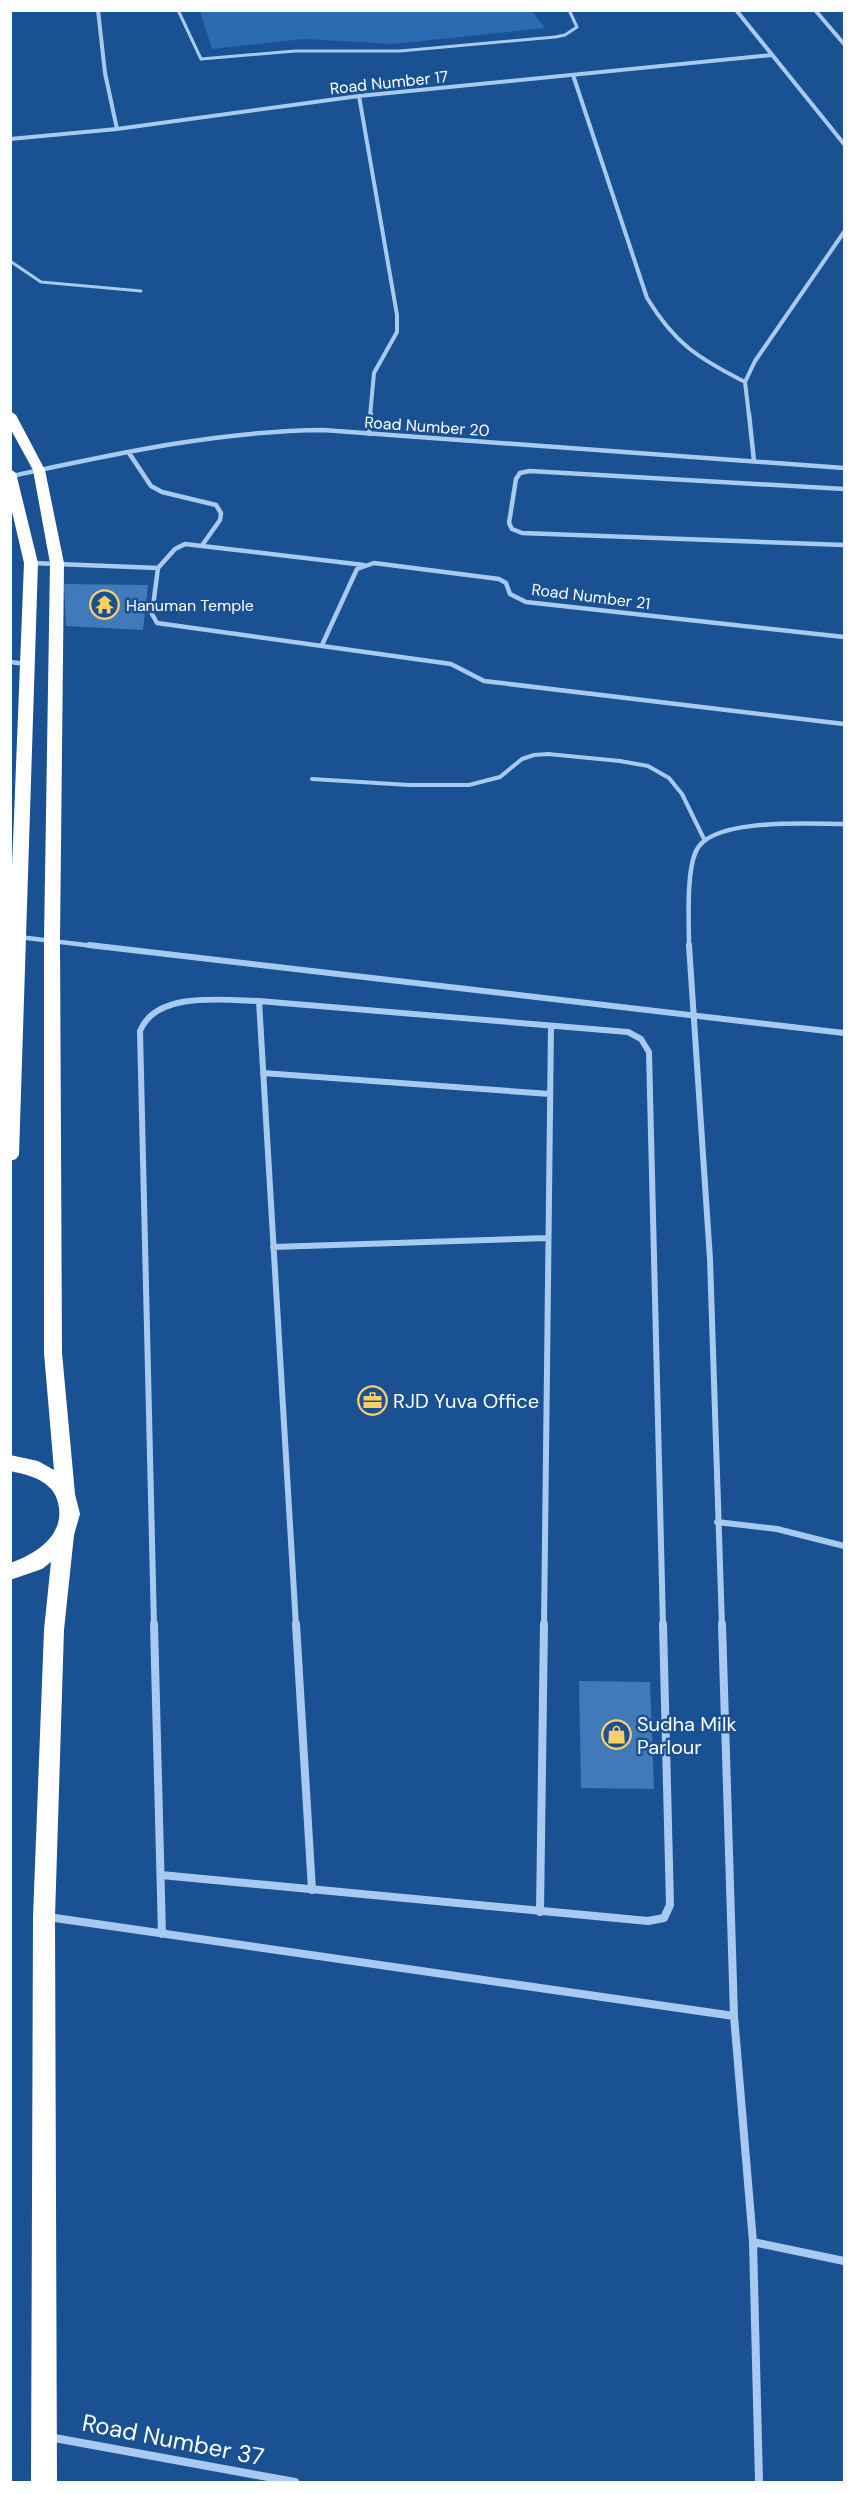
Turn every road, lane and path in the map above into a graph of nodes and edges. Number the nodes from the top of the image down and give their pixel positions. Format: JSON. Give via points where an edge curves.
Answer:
{"nodes":[{"id":1,"x":98,"y":10,"type":"edge"},
{"id":2,"x":178,"y":10,"type":"edge"},
{"id":3,"x":569,"y":10,"type":"edge"},
{"id":4,"x":736,"y":10,"type":"edge"},
{"id":5,"x":815,"y":10,"type":"edge"},
{"id":6,"x":844,"y":44,"type":"edge"},
{"id":7,"x":772,"y":55,"type":"junction"},
{"id":8,"x":573,"y":75,"type":"junction"},
{"id":9,"x":359,"y":96,"type":"junction"},
{"id":10,"x":117,"y":129,"type":"junction"},
{"id":11,"x":10,"y":139,"type":"edge"},
{"id":12,"x":844,"y":144,"type":"edge"},
{"id":13,"x":844,"y":232,"type":"edge"},
{"id":14,"x":10,"y":261,"type":"edge"},
{"id":15,"x":141,"y":291,"type":"dead end"},
{"id":16,"x":745,"y":382,"type":"junction"},
{"id":17,"x":10,"y":415,"type":"edge"},
{"id":18,"x":369,"y":434,"type":"junction"},
{"id":19,"x":129,"y":453,"type":"junction"},
{"id":20,"x":754,"y":461,"type":"junction"},
{"id":21,"x":844,"y":468,"type":"edge"},
{"id":22,"x":39,"y":470,"type":"junction"},
{"id":23,"x":11,"y":474,"type":"edge"},
{"id":24,"x":844,"y":489,"type":"edge"},
{"id":25,"x":14,"y":494,"type":"edge"},
{"id":26,"x":202,"y":544,"type":"junction"},
{"id":27,"x":844,"y":545,"type":"edge"},
{"id":28,"x":31,"y":563,"type":"junction"},
{"id":29,"x":57,"y":563,"type":"junction"},
{"id":30,"x":364,"y":565,"type":"junction"},
{"id":31,"x":158,"y":568,"type":"junction"},
{"id":32,"x":844,"y":637,"type":"edge"},
{"id":33,"x":322,"y":645,"type":"junction"},
{"id":34,"x":10,"y":662,"type":"edge"},
{"id":35,"x":28,"y":664,"type":"junction"},
{"id":36,"x":844,"y":724,"type":"edge"},
{"id":37,"x":312,"y":779,"type":"dead end"},
{"id":38,"x":844,"y":824,"type":"edge"},
{"id":39,"x":704,"y":839,"type":"junction"},
{"id":40,"x":18,"y":936,"type":"junction"},
{"id":41,"x":52,"y":940,"type":"junction"},
{"id":42,"x":14,"y":953,"type":"edge"},
{"id":43,"x":259,"y":1001,"type":"junction"},
{"id":44,"x":692,"y":1015,"type":"junction"},
{"id":45,"x":551,"y":1026,"type":"junction"},
{"id":46,"x":844,"y":1033,"type":"edge"},
{"id":47,"x":263,"y":1073,"type":"junction"},
{"id":48,"x":550,"y":1094,"type":"junction"},
{"id":49,"x":10,"y":1155,"type":"edge"},
{"id":50,"x":548,"y":1238,"type":"junction"},
{"id":51,"x":273,"y":1247,"type":"junction"},
{"id":52,"x":10,"y":1463,"type":"edge"},
{"id":53,"x":66,"y":1493,"type":"junction"},
{"id":54,"x":717,"y":1522,"type":"junction"},
{"id":55,"x":64,"y":1535,"type":"junction"},
{"id":56,"x":844,"y":1546,"type":"edge"},
{"id":57,"x":10,"y":1572,"type":"edge"},
{"id":58,"x":161,"y":1875,"type":"junction"},
{"id":59,"x":312,"y":1890,"type":"junction"},
{"id":60,"x":540,"y":1912,"type":"junction"},
{"id":61,"x":44,"y":1917,"type":"junction"},
{"id":62,"x":162,"y":1934,"type":"junction"},
{"id":63,"x":734,"y":2016,"type":"junction"},
{"id":64,"x":753,"y":2242,"type":"junction"},
{"id":65,"x":844,"y":2261,"type":"edge"},
{"id":66,"x":43,"y":2436,"type":"junction"},
{"id":67,"x":44,"y":2482,"type":"edge"},
{"id":68,"x":296,"y":2482,"type":"edge"},
{"id":69,"x":759,"y":2482,"type":"edge"}],
"edges":[{"from":1,"to":10,"type":"street","via":[[105,73]]},
{"from":2,"to":3,"type":"lane","via":[[201,59],[286,52],[400,51],[555,37],[577,27]]},
{"from":4,"to":7,"type":"street"},
{"from":5,"to":6,"type":"street"},
{"from":7,"to":8,"type":"street","name":"Road Number 17"},
{"from":7,"to":12,"type":"street"},
{"from":8,"to":9,"type":"street","name":"Road Number 17"},
{"from":8,"to":16,"type":"street","via":[[646,298],[679,344]]},
{"from":9,"to":10,"type":"street","name":"Road Number 17"},
{"from":9,"to":18,"type":"street","via":[[398,332],[374,373]]},
{"from":10,"to":11,"type":"street","name":"Road Number 17"},
{"from":13,"to":16,"type":"street","via":[[755,361]]},
{"from":14,"to":15,"type":"lane","via":[[41,282]]},
{"from":16,"to":20,"type":"street"},
{"from":17,"to":22,"type":"highway"},
{"from":18,"to":19,"type":"street","name":"Road Number 20","via":[[286,429],[246,432]]},
{"from":18,"to":20,"type":"street","name":"Road Number 20"},
{"from":19,"to":22,"type":"street","name":"Road Number 20"},
{"from":19,"to":26,"type":"street","via":[[151,486],[216,505],[220,520]]},
{"from":20,"to":21,"type":"street","name":"Road Number 20"},
{"from":22,"to":23,"type":"street","name":"Road Number 20"},
{"from":22,"to":29,"type":"highway"},
{"from":23,"to":25,"type":"highway"},
{"from":24,"to":27,"type":"street","via":[[530,471],[516,479],[509,523],[512,530],[522,533]]},
{"from":25,"to":28,"type":"highway"},
{"from":26,"to":30,"type":"street","name":"Road Number 21"},
{"from":26,"to":31,"type":"street","via":[[185,544],[175,549]]},
{"from":28,"to":29,"type":"street"},
{"from":28,"to":35,"type":"highway"},
{"from":29,"to":31,"type":"street"},
{"from":29,"to":41,"type":"highway"},
{"from":30,"to":32,"type":"street","name":"Road Number 21","via":[[374,563],[499,579],[506,583],[510,594],[526,602]]},
{"from":30,"to":33,"type":"street","via":[[357,569]]},
{"from":31,"to":33,"type":"street","via":[[152,614],[157,623]]},
{"from":33,"to":36,"type":"street","via":[[451,664],[484,681]]},
{"from":34,"to":35,"type":"street"},
{"from":35,"to":40,"type":"highway"},
{"from":37,"to":39,"type":"lane","via":[[469,785],[500,777],[522,759],[534,755],[620,760],[648,766],[669,778],[682,794]]},
{"from":38,"to":39,"type":"street","via":[[767,824]]},
{"from":39,"to":44,"type":"street","via":[[692,866],[688,966]]},
{"from":40,"to":41,"type":"street"},
{"from":40,"to":42,"type":"highway"},
{"from":41,"to":44,"type":"street"},
{"from":41,"to":53,"type":"highway","via":[[53,1353]]},
{"from":42,"to":49,"type":"highway"},
{"from":43,"to":45,"type":"street"},
{"from":43,"to":47,"type":"street"},
{"from":43,"to":58,"type":"street","via":[[201,1000],[167,1005],[145,1019],[140,1031]]},
{"from":44,"to":46,"type":"street"},
{"from":44,"to":54,"type":"street","via":[[710,1258]]},
{"from":45,"to":48,"type":"street"},
{"from":45,"to":60,"type":"street","via":[[628,1032],[641,1039],[649,1052],[670,1905],[664,1918],[648,1921]]},
{"from":47,"to":48,"type":"street"},
{"from":47,"to":51,"type":"street"},
{"from":48,"to":50,"type":"street"},
{"from":50,"to":51,"type":"street"},
{"from":50,"to":60,"type":"street"},
{"from":51,"to":59,"type":"street"},
{"from":52,"to":53,"type":"highway","via":[[32,1465],[53,1476]]},
{"from":53,"to":55,"type":"highway","via":[[70,1514]]},
{"from":54,"to":56,"type":"street","via":[[777,1529]]},
{"from":54,"to":63,"type":"street"},
{"from":55,"to":57,"type":"highway","via":[[49,1554],[26,1569]]},
{"from":55,"to":61,"type":"highway","via":[[54,1630]]},
{"from":58,"to":59,"type":"street"},
{"from":58,"to":62,"type":"street"},
{"from":59,"to":60,"type":"street"},
{"from":61,"to":62,"type":"street"},
{"from":61,"to":66,"type":"highway"},
{"from":62,"to":63,"type":"street"},
{"from":63,"to":64,"type":"street"},
{"from":64,"to":65,"type":"street"},
{"from":64,"to":69,"type":"street"},
{"from":66,"to":67,"type":"highway"},
{"from":66,"to":68,"type":"street","name":"Road Number 37"}]}
